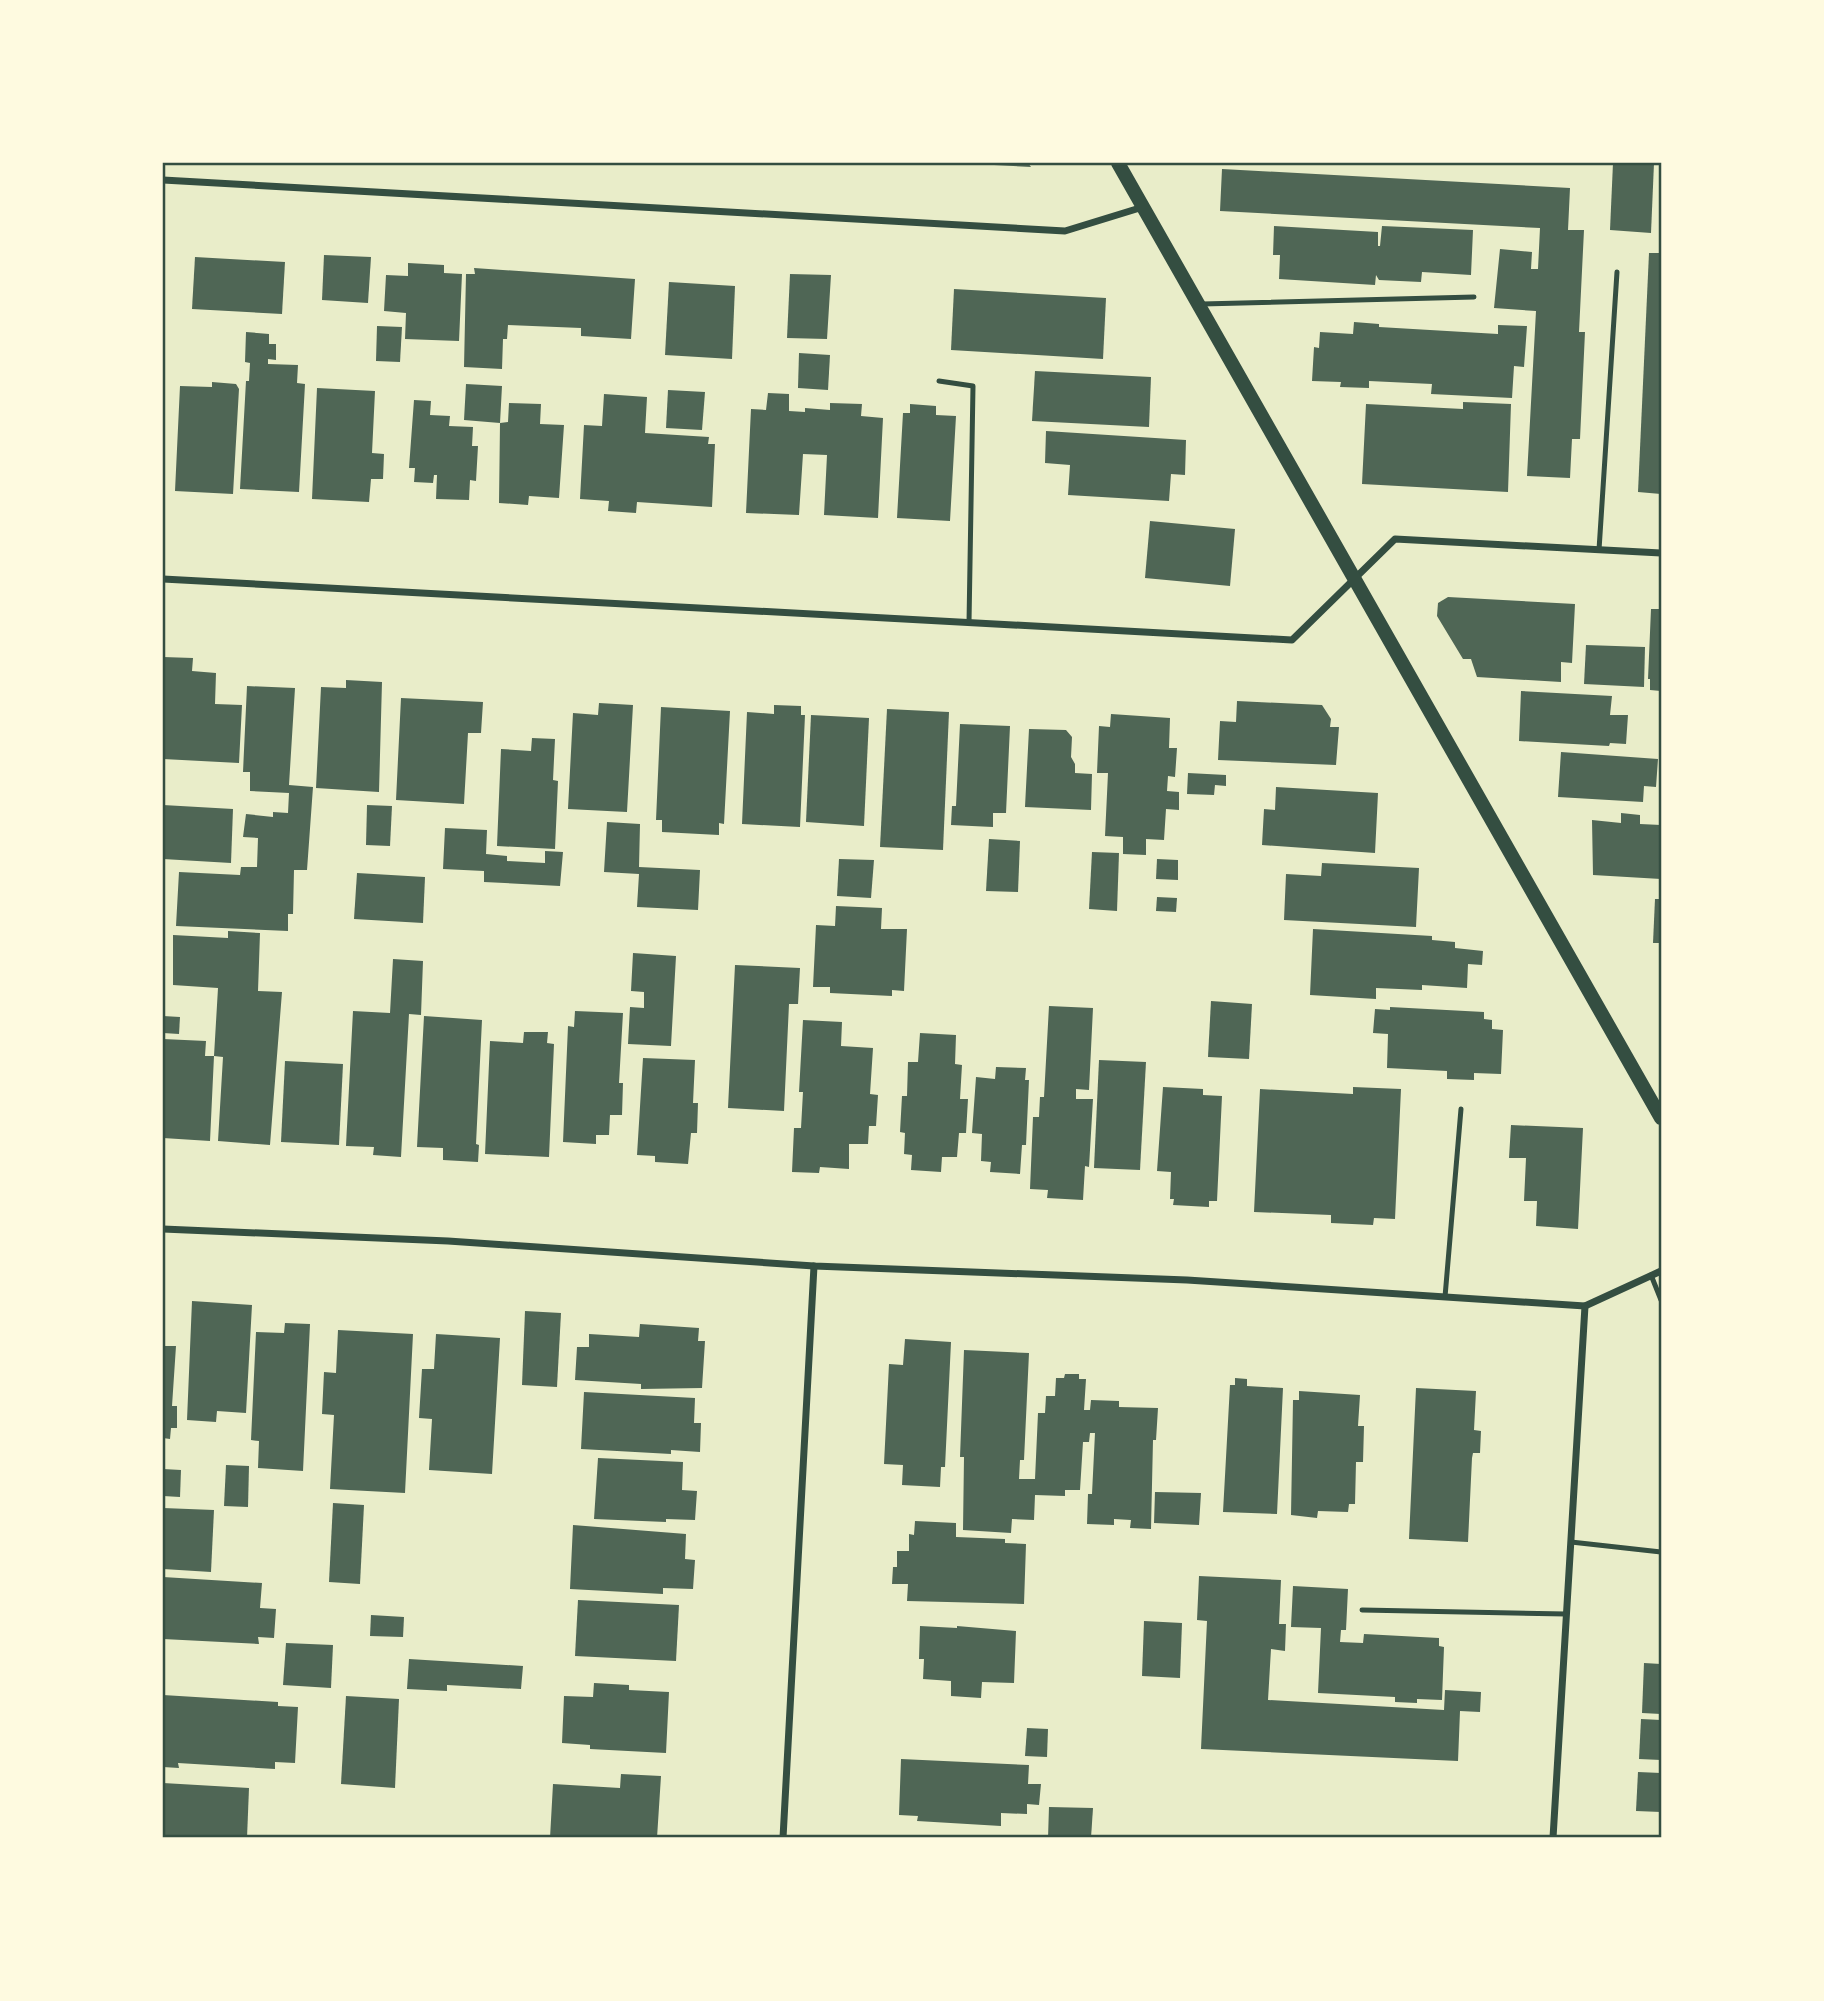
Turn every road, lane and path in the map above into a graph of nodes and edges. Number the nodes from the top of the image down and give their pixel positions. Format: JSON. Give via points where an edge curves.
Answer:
{"nodes":[{"id":1,"x":1118,"y":163,"type":"edge"},
{"id":2,"x":163,"y":180,"type":"edge"},
{"id":3,"x":1144,"y":207,"type":"junction"},
{"id":4,"x":1616,"y":272,"type":"dead end"},
{"id":5,"x":1474,"y":297,"type":"dead end"},
{"id":6,"x":1199,"y":304,"type":"junction"},
{"id":7,"x":939,"y":381,"type":"dead end"},
{"id":8,"x":1599,"y":550,"type":"junction"},
{"id":9,"x":1661,"y":553,"type":"edge"},
{"id":10,"x":163,"y":579,"type":"edge"},
{"id":11,"x":1355,"y":579,"type":"junction"},
{"id":12,"x":969,"y":623,"type":"junction"},
{"id":13,"x":1461,"y":1109,"type":"dead end"},
{"id":14,"x":1661,"y":1118,"type":"edge"},
{"id":15,"x":163,"y":1230,"type":"edge"},
{"id":16,"x":814,"y":1266,"type":"junction"},
{"id":17,"x":1661,"y":1271,"type":"edge"},
{"id":18,"x":1651,"y":1275,"type":"junction"},
{"id":19,"x":1445,"y":1297,"type":"junction"},
{"id":20,"x":1661,"y":1300,"type":"edge"},
{"id":21,"x":1585,"y":1306,"type":"junction"},
{"id":22,"x":1571,"y":1542,"type":"junction"},
{"id":23,"x":1661,"y":1552,"type":"edge"},
{"id":24,"x":1362,"y":1611,"type":"dead end"},
{"id":25,"x":1566,"y":1614,"type":"junction"},
{"id":26,"x":783,"y":1838,"type":"edge"},
{"id":27,"x":1553,"y":1838,"type":"edge"}],
"edges":[{"from":1,"to":3,"type":"main road"},
{"from":2,"to":3,"type":"street","via":[[1065,231]]},
{"from":3,"to":6,"type":"main road"},
{"from":4,"to":8,"type":"lane"},
{"from":5,"to":6,"type":"lane"},
{"from":6,"to":11,"type":"main road"},
{"from":7,"to":12,"type":"lane","via":[[973,386]]},
{"from":8,"to":9,"type":"street"},
{"from":8,"to":11,"type":"street","via":[[1395,539]]},
{"from":10,"to":12,"type":"street"},
{"from":11,"to":12,"type":"street","via":[[1292,640]]},
{"from":11,"to":14,"type":"main road"},
{"from":13,"to":19,"type":"lane"},
{"from":15,"to":16,"type":"street","via":[[448,1241]]},
{"from":16,"to":19,"type":"street","via":[[1186,1280]]},
{"from":16,"to":26,"type":"street"},
{"from":17,"to":18,"type":"street"},
{"from":18,"to":20,"type":"lane"},
{"from":18,"to":21,"type":"street"},
{"from":19,"to":21,"type":"street"},
{"from":21,"to":22,"type":"street"},
{"from":22,"to":23,"type":"lane"},
{"from":22,"to":25,"type":"street"},
{"from":24,"to":25,"type":"lane"},
{"from":25,"to":27,"type":"street"}]}
